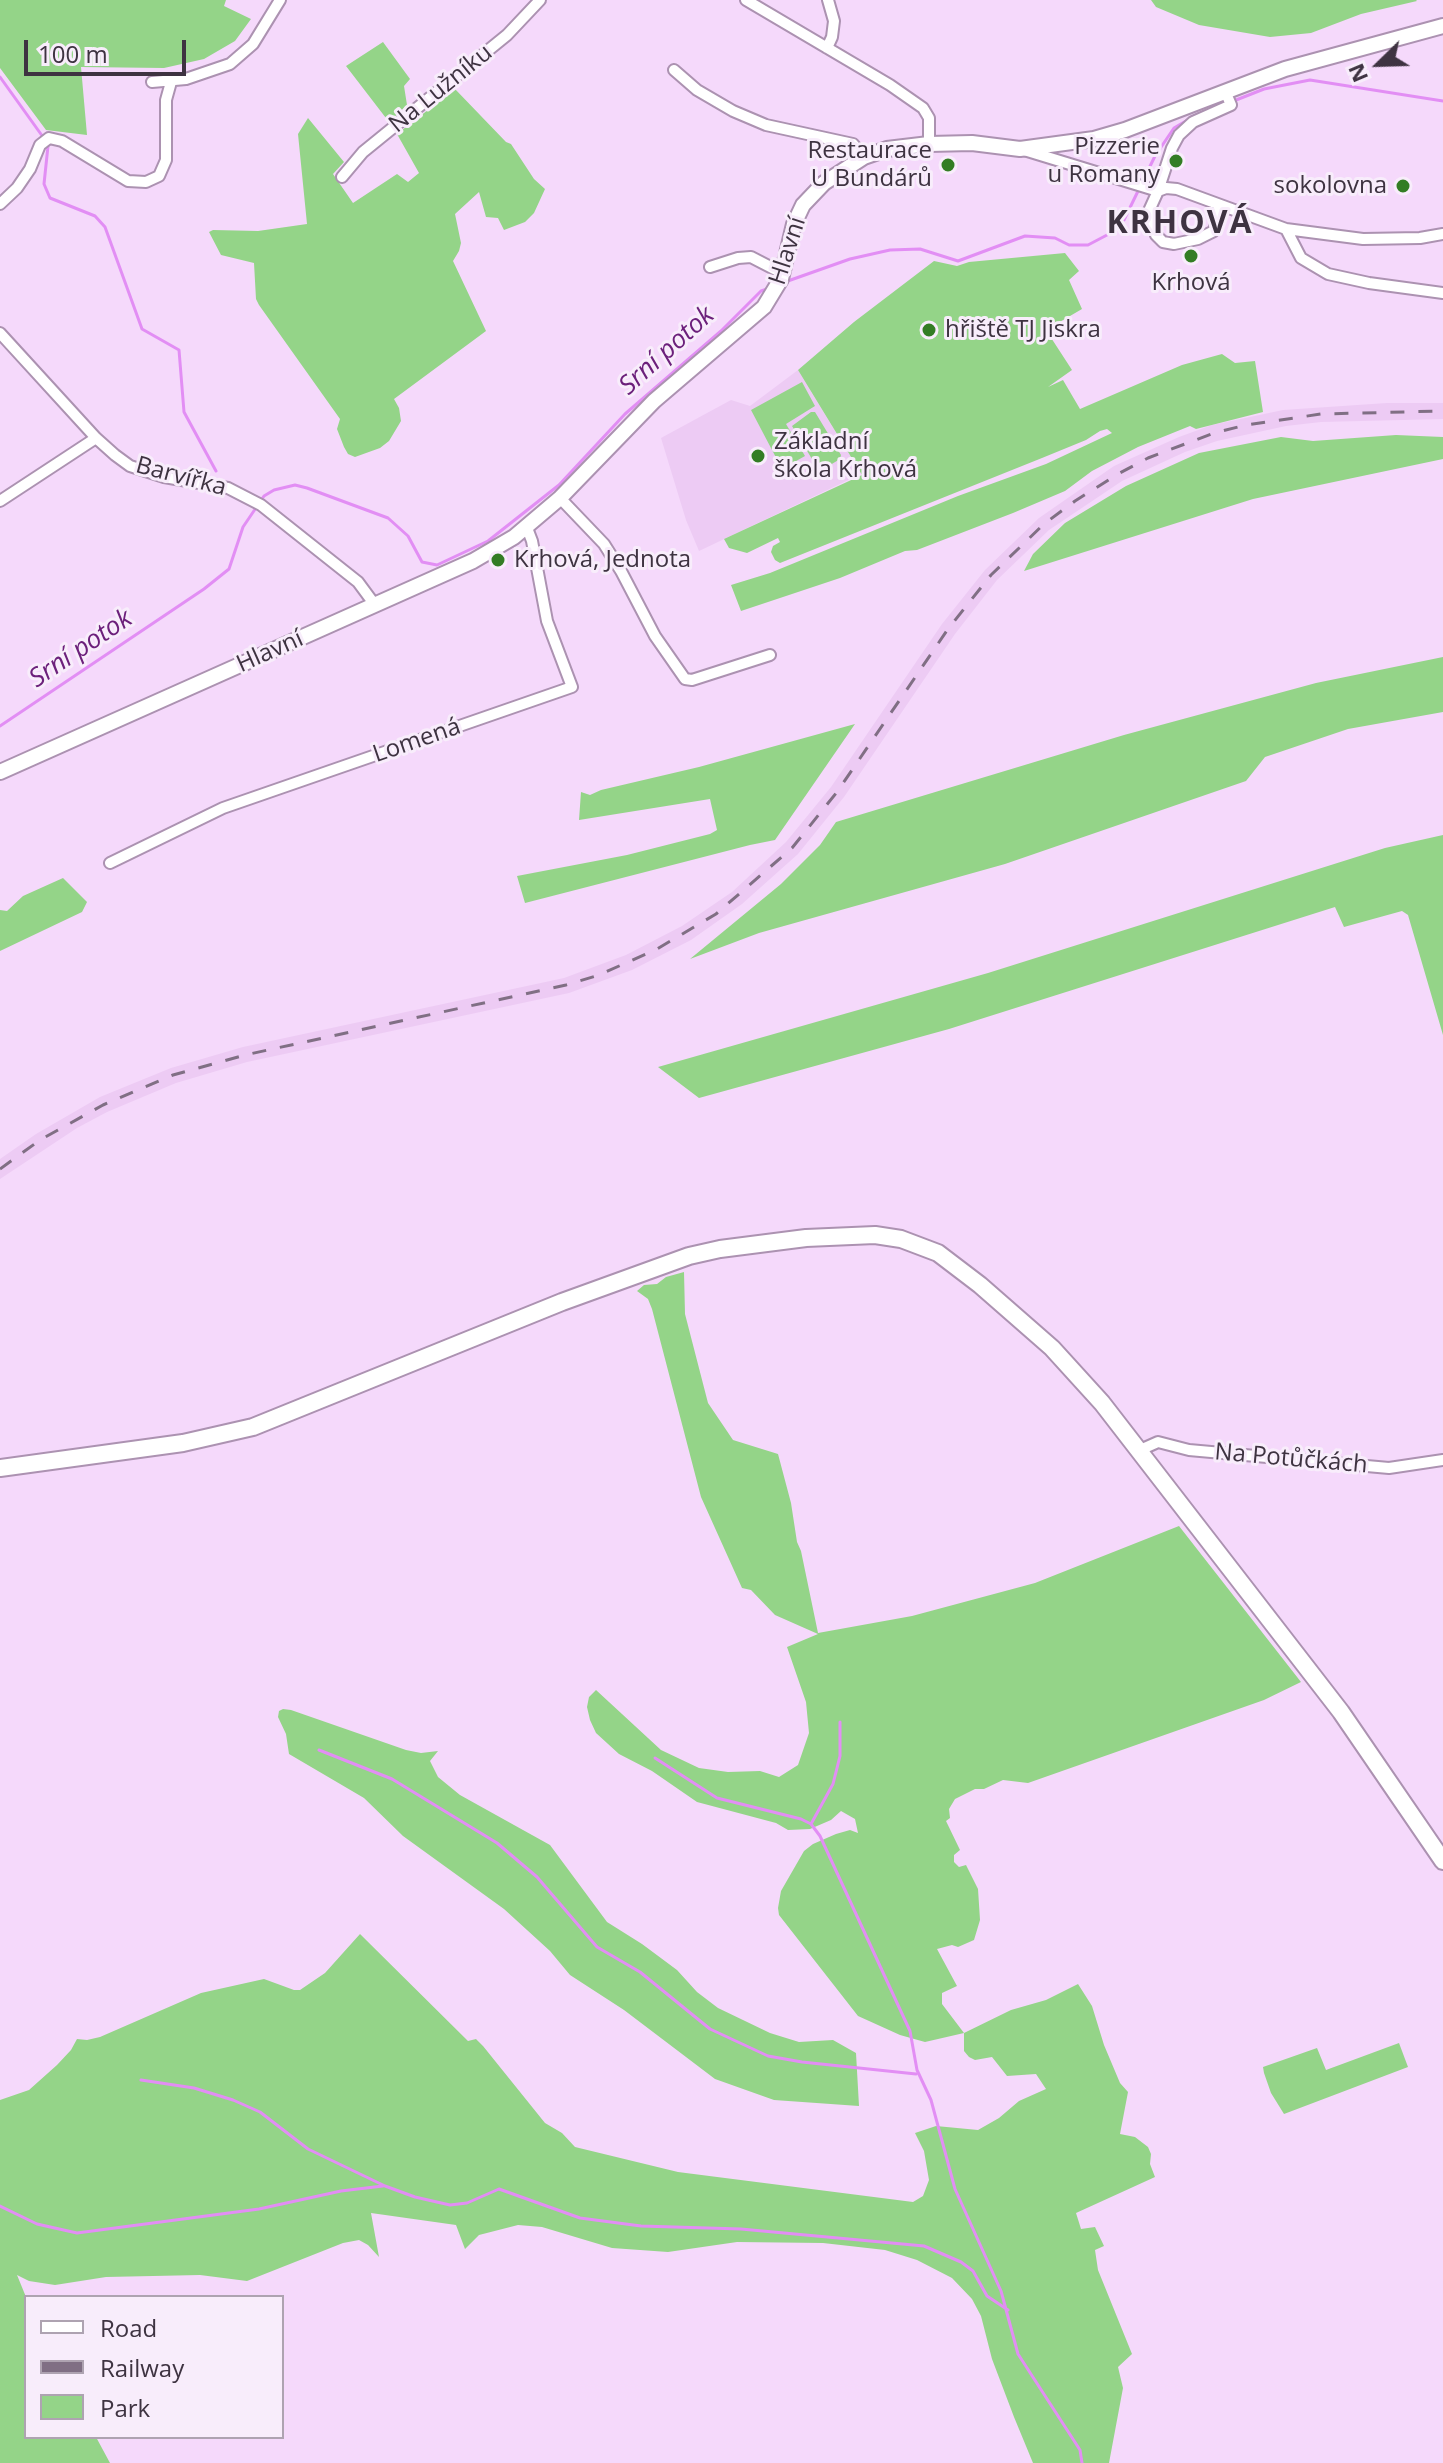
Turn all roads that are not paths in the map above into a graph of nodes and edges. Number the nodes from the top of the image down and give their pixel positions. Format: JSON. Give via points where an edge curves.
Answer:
{"nodes":[{"id":1,"x":280,"y":0,"type":"edge"},
{"id":2,"x":540,"y":0,"type":"edge"},
{"id":3,"x":746,"y":0,"type":"edge"},
{"id":4,"x":828,"y":0,"type":"edge"},
{"id":5,"x":1443,"y":26,"type":"edge"},
{"id":6,"x":827,"y":48,"type":"junction"},
{"id":7,"x":674,"y":70,"type":"dead end"},
{"id":8,"x":152,"y":82,"type":"dead end"},
{"id":9,"x":171,"y":82,"type":"junction"},
{"id":10,"x":1228,"y":98,"type":"junction"},
{"id":11,"x":929,"y":144,"type":"junction"},
{"id":12,"x":1020,"y":149,"type":"junction"},
{"id":13,"x":864,"y":157,"type":"junction"},
{"id":14,"x":342,"y":177,"type":"dead end"},
{"id":15,"x":1153,"y":190,"type":"junction"},
{"id":16,"x":0,"y":204,"type":"edge"},
{"id":17,"x":1219,"y":206,"type":"junction"},
{"id":18,"x":1286,"y":229,"type":"junction"},
{"id":19,"x":1443,"y":234,"type":"edge"},
{"id":20,"x":710,"y":267,"type":"dead end"},
{"id":21,"x":781,"y":276,"type":"junction"},
{"id":22,"x":1443,"y":293,"type":"edge"},
{"id":23,"x":0,"y":333,"type":"edge"},
{"id":24,"x":96,"y":438,"type":"junction"},
{"id":25,"x":560,"y":498,"type":"junction"},
{"id":26,"x":0,"y":501,"type":"edge"},
{"id":27,"x":527,"y":528,"type":"junction"},
{"id":28,"x":375,"y":605,"type":"junction"},
{"id":29,"x":770,"y":655,"type":"dead end"},
{"id":30,"x":0,"y":772,"type":"edge"},
{"id":31,"x":110,"y":863,"type":"dead end"},
{"id":32,"x":1140,"y":1450,"type":"junction"},
{"id":33,"x":1443,"y":1460,"type":"edge"},
{"id":34,"x":0,"y":1468,"type":"edge"},
{"id":35,"x":1443,"y":1861,"type":"edge"}],
"edges":[{"from":1,"to":9,"type":"street","via":[[253,44],[230,64]]},
{"from":2,"to":14,"type":"street","name":"Na Lužníku","via":[[507,35],[363,152]]},
{"from":3,"to":6,"type":"street"},
{"from":4,"to":6,"type":"street","via":[[834,21]]},
{"from":5,"to":10,"type":"street","name":"Hlavní","via":[[1285,69]]},
{"from":6,"to":11,"type":"street","via":[[923,108],[929,118]]},
{"from":7,"to":13,"type":"street","via":[[733,111],[766,125],[853,144]]},
{"from":8,"to":9,"type":"street"},
{"from":9,"to":16,"type":"street","via":[[166,160],[159,176],[128,181],[49,138],[17,188]]},
{"from":10,"to":12,"type":"street","name":"Hlavní","via":[[1109,135]]},
{"from":10,"to":15,"type":"street","via":[[1179,135]]},
{"from":11,"to":12,"type":"street","name":"Hlavní"},
{"from":11,"to":13,"type":"street","name":"Hlavní"},
{"from":12,"to":15,"type":"street"},
{"from":13,"to":21,"type":"street","name":"Hlavní","via":[[824,183],[803,205]]},
{"from":15,"to":17,"type":"street","via":[[1177,189]]},
{"from":15,"to":17,"type":"street","via":[[1148,213],[1163,242],[1209,235]]},
{"from":17,"to":18,"type":"street"},
{"from":18,"to":19,"type":"street","via":[[1363,239]]},
{"from":18,"to":22,"type":"street","via":[[1301,258],[1328,274]]},
{"from":20,"to":21,"type":"street","via":[[747,257]]},
{"from":21,"to":25,"type":"street","name":"Hlavní","via":[[759,312],[640,414]]},
{"from":23,"to":24,"type":"street","name":"Barvířka"},
{"from":24,"to":26,"type":"street"},
{"from":24,"to":28,"type":"street","name":"Barvířka","via":[[130,466],[228,488],[257,503],[358,582]]},
{"from":25,"to":27,"type":"street","name":"Hlavní"},
{"from":25,"to":29,"type":"street","via":[[604,544],[685,679]]},
{"from":27,"to":28,"type":"street","name":"Hlavní","via":[[486,554]]},
{"from":27,"to":31,"type":"street","name":"Lomená","via":[[547,621],[572,687],[223,808]]},
{"from":28,"to":30,"type":"street","name":"Hlavní"},
{"from":32,"to":33,"type":"street","name":"Na Potůčkách","via":[[1158,1442],[1189,1450],[1389,1468]]},
{"from":32,"to":34,"type":"main road","via":[[1052,1348],[957,1266],[913,1242],[857,1235],[720,1249],[658,1266],[224,1435]]},
{"from":32,"to":35,"type":"main road","via":[[1341,1712]]}]}
